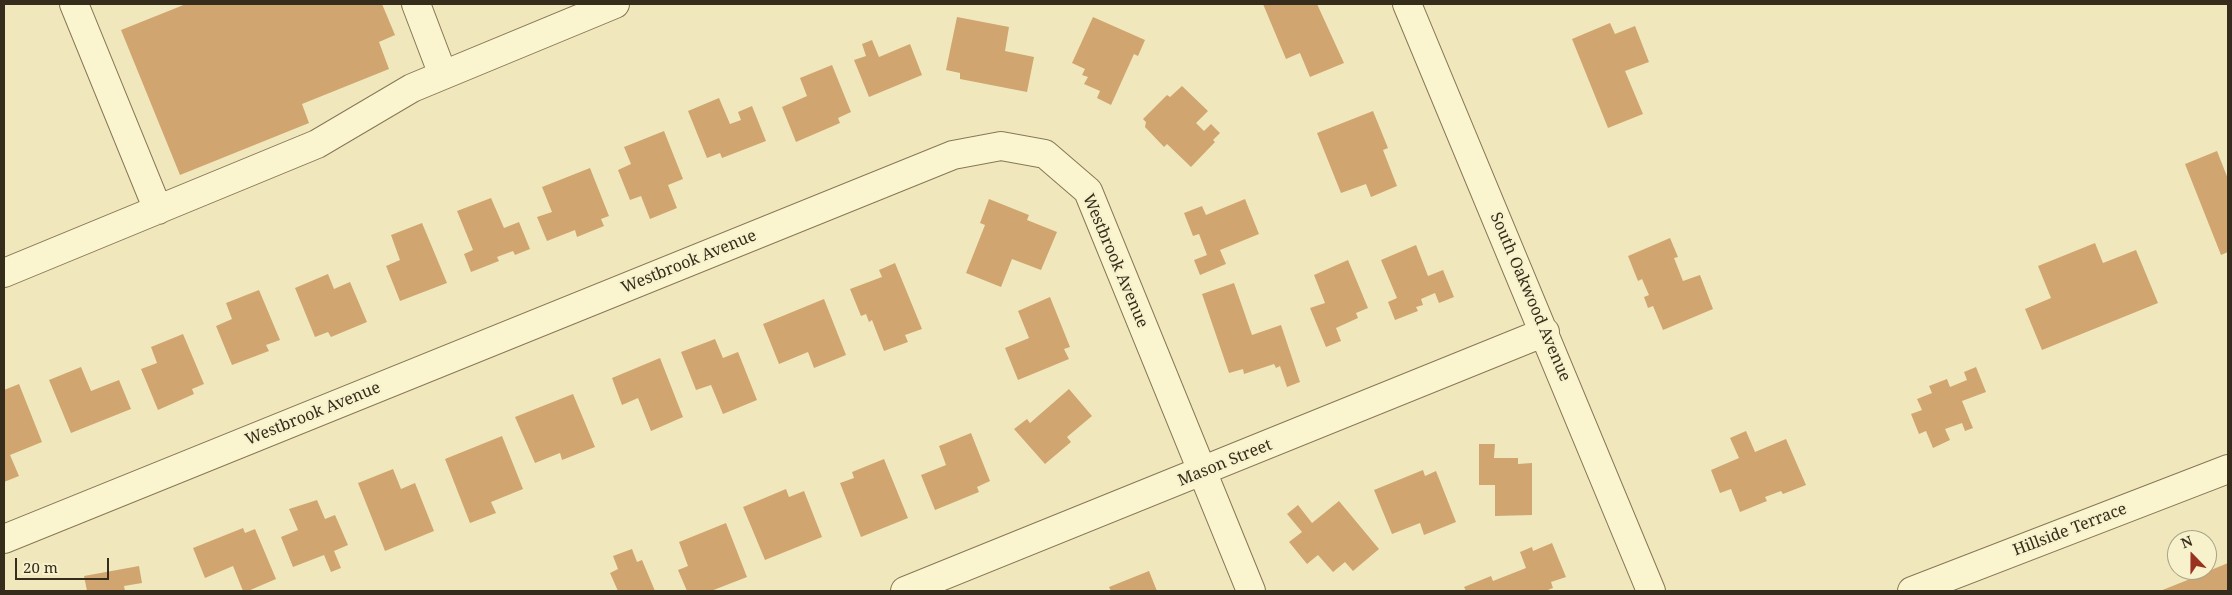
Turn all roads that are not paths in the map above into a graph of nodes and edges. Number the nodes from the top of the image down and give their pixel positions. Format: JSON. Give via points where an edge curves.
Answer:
{"nodes":[{"id":1,"x":74,"y":4,"type":"edge"},
{"id":2,"x":416,"y":4,"type":"edge"},
{"id":3,"x":614,"y":4,"type":"edge"},
{"id":4,"x":1407,"y":4,"type":"edge"},
{"id":5,"x":443,"y":75,"type":"junction"},
{"id":6,"x":158,"y":210,"type":"junction"},
{"id":7,"x":4,"y":273,"type":"edge"},
{"id":8,"x":1545,"y":332,"type":"junction"},
{"id":9,"x":2228,"y":469,"type":"edge"},
{"id":10,"x":1203,"y":472,"type":"junction"},
{"id":11,"x":4,"y":539,"type":"edge"},
{"id":12,"x":905,"y":591,"type":"edge"},
{"id":13,"x":1251,"y":591,"type":"edge"},
{"id":14,"x":1651,"y":591,"type":"edge"},
{"id":15,"x":1912,"y":591,"type":"edge"}],
"edges":[{"from":1,"to":6,"type":"street"},
{"from":2,"to":5,"type":"street"},
{"from":3,"to":5,"type":"street"},
{"from":4,"to":8,"type":"street","name":"South Oakwood Avenue"},
{"from":5,"to":6,"type":"street","via":[[412,88],[316,144]]},
{"from":6,"to":7,"type":"street"},
{"from":8,"to":10,"type":"street","name":"Mason Street"},
{"from":8,"to":14,"type":"street","name":"South Oakwood Avenue"},
{"from":9,"to":15,"type":"street","name":"Hillside Terrace"},
{"from":10,"to":11,"type":"street","name":"Westbrook Avenue","via":[[1088,191],[1045,154],[1002,146],[953,155]]},
{"from":10,"to":12,"type":"street","name":"Mason Street"},
{"from":10,"to":13,"type":"street","name":"Westbrook Avenue"}]}
